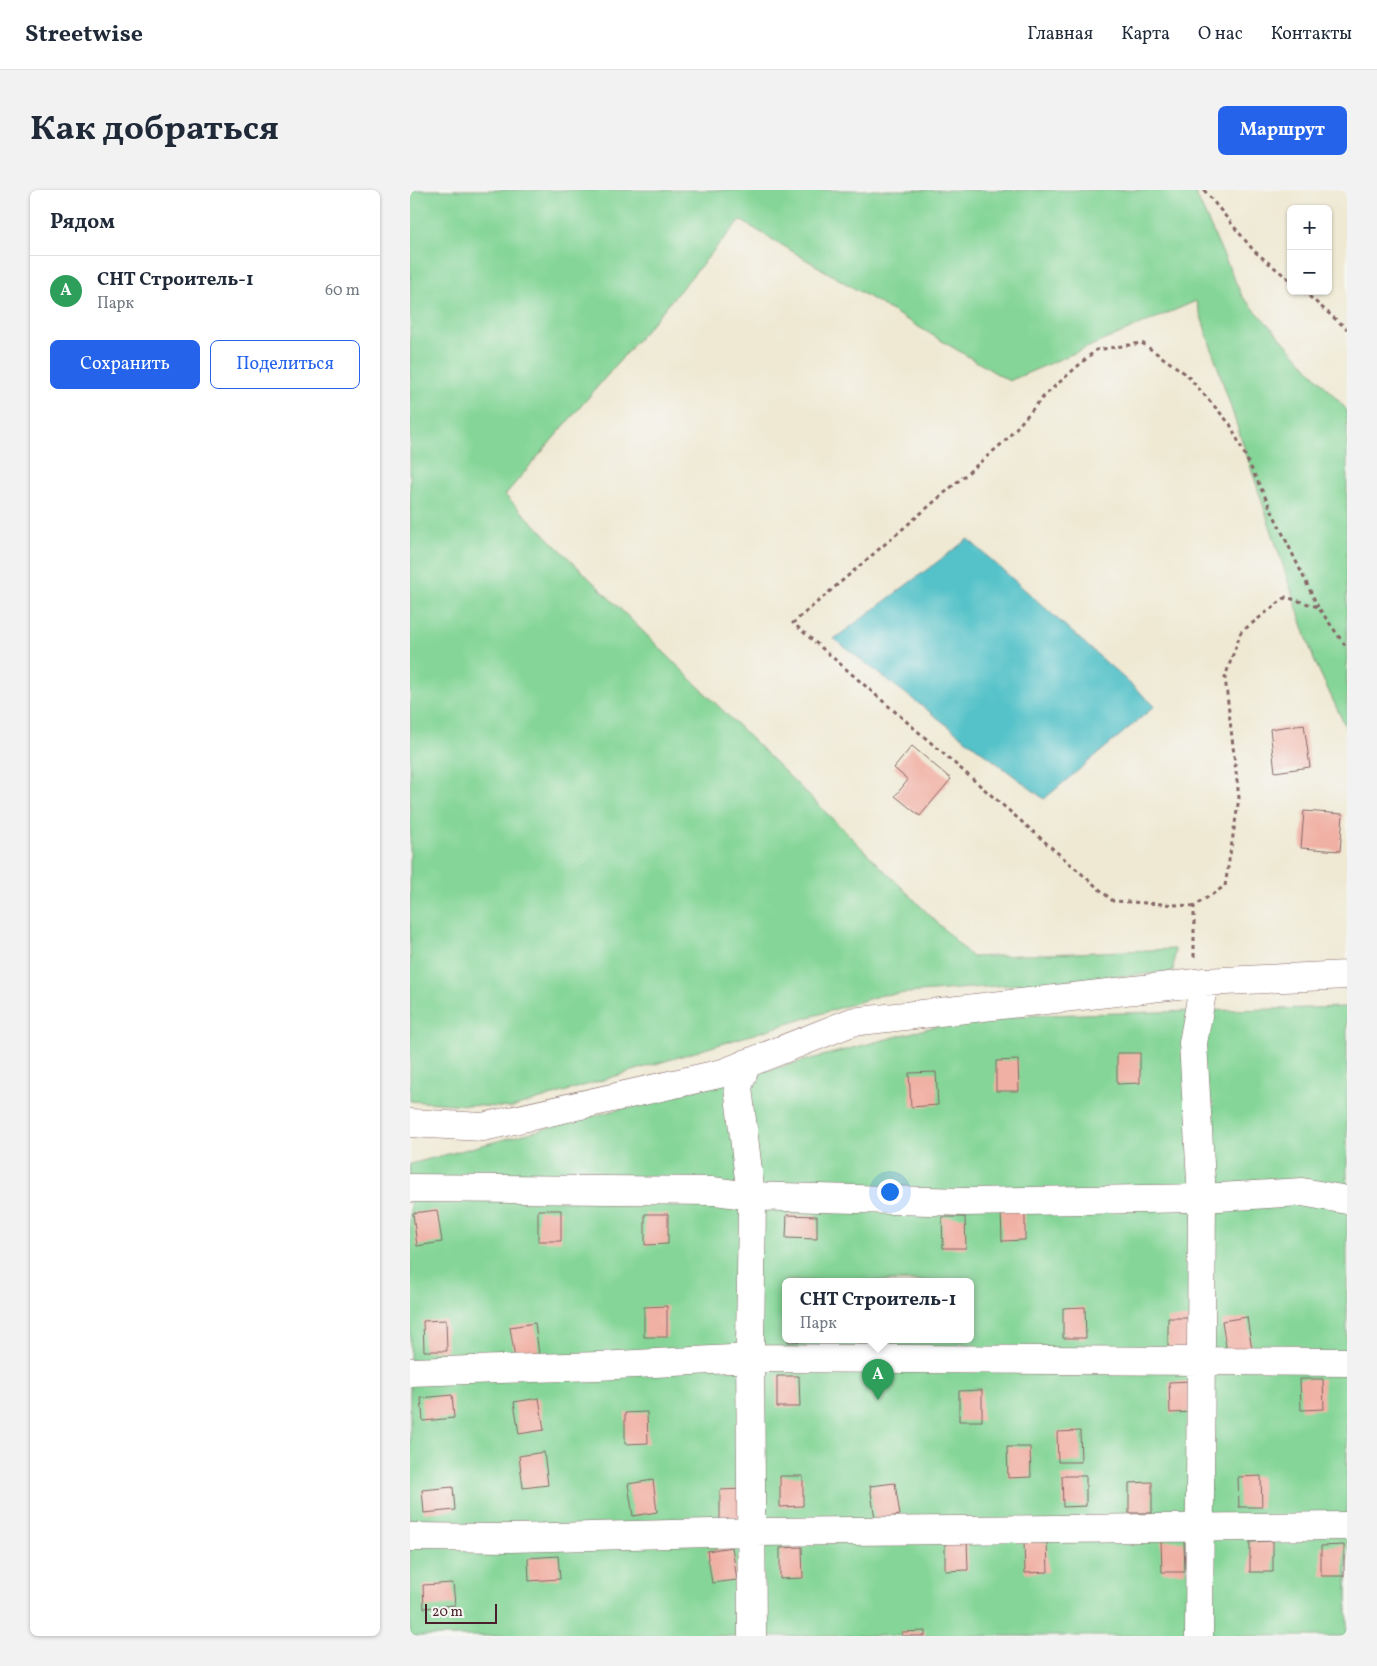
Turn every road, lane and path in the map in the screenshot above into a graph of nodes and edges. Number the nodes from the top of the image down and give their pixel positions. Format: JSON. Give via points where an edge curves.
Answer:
{"nodes":[{"id":1,"x":1204,"y":190,"type":"edge"},
{"id":2,"x":1287,"y":278,"type":"edge"},
{"id":3,"x":1308,"y":295,"type":"edge"},
{"id":4,"x":1347,"y":329,"type":"edge"},
{"id":5,"x":1318,"y":607,"type":"junction"},
{"id":6,"x":1347,"y":648,"type":"edge"},
{"id":7,"x":1194,"y":906,"type":"junction"},
{"id":8,"x":1347,"y":975,"type":"edge"},
{"id":9,"x":1199,"y":983,"type":"junction"},
{"id":10,"x":747,"y":1063,"type":"junction"},
{"id":11,"x":410,"y":1122,"type":"edge"},
{"id":12,"x":410,"y":1188,"type":"edge"},
{"id":13,"x":751,"y":1196,"type":"junction"},
{"id":14,"x":1202,"y":1198,"type":"junction"},
{"id":15,"x":1347,"y":1200,"type":"edge"},
{"id":16,"x":750,"y":1358,"type":"junction"},
{"id":17,"x":1200,"y":1362,"type":"junction"},
{"id":18,"x":1347,"y":1362,"type":"edge"},
{"id":19,"x":410,"y":1372,"type":"edge"},
{"id":20,"x":1347,"y":1526,"type":"edge"},
{"id":21,"x":1199,"y":1528,"type":"junction"},
{"id":22,"x":752,"y":1532,"type":"junction"},
{"id":23,"x":410,"y":1537,"type":"edge"},
{"id":24,"x":752,"y":1636,"type":"edge"},
{"id":25,"x":1199,"y":1636,"type":"edge"}],
"edges":[{"from":1,"to":2,"type":"path","via":[[1254,251]]},
{"from":3,"to":4,"type":"path"},
{"from":5,"to":6,"type":"path"},
{"from":5,"to":7,"type":"path","via":[[1286,597],[1242,632],[1225,676],[1240,798],[1225,886]]},
{"from":5,"to":7,"type":"path","via":[[1230,424],[1186,374],[1142,343],[1096,350],[1045,395],[1005,441],[793,623],[1113,901]]},
{"from":7,"to":9,"type":"path"},
{"from":8,"to":9,"type":"street"},
{"from":9,"to":10,"type":"street","via":[[852,1022]]},
{"from":9,"to":14,"type":"street","via":[[1193,1043]]},
{"from":10,"to":11,"type":"street","via":[[723,1073],[483,1127]]},
{"from":10,"to":13,"type":"street","via":[[738,1088]]},
{"from":12,"to":13,"type":"street","via":[[714,1191]]},
{"from":13,"to":14,"type":"street","via":[[965,1202]]},
{"from":13,"to":16,"type":"street"},
{"from":14,"to":15,"type":"street","via":[[1302,1192]]},
{"from":14,"to":17,"type":"street"},
{"from":16,"to":17,"type":"street"},
{"from":16,"to":19,"type":"street"},
{"from":16,"to":22,"type":"street"},
{"from":17,"to":18,"type":"street"},
{"from":17,"to":21,"type":"street"},
{"from":20,"to":21,"type":"street"},
{"from":21,"to":22,"type":"street"},
{"from":21,"to":25,"type":"street"},
{"from":22,"to":23,"type":"street"},
{"from":22,"to":24,"type":"street"}]}
